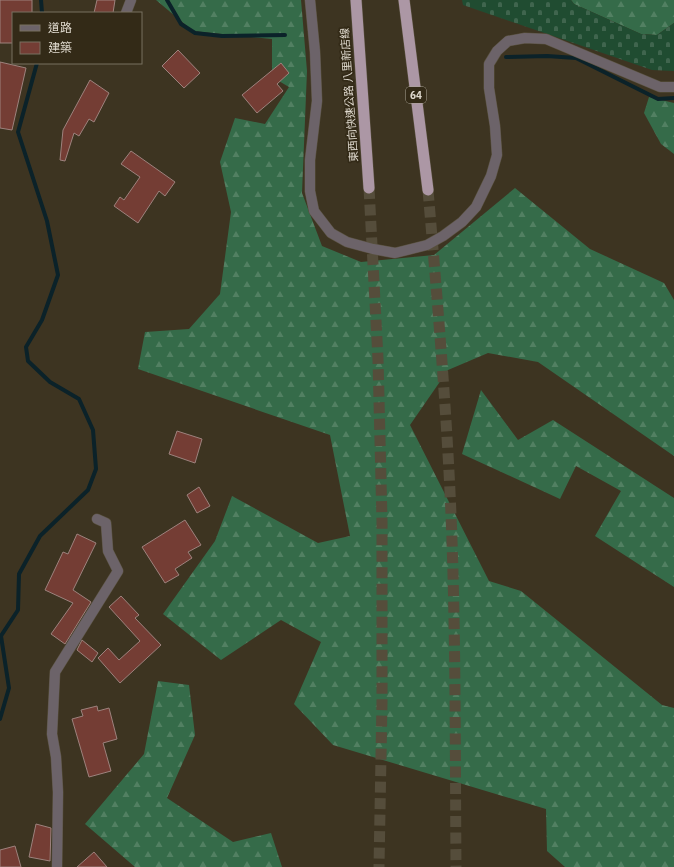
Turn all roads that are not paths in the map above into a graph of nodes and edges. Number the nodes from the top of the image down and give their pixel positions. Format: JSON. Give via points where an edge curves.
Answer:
{"nodes":[{"id":1,"x":131,"y":0,"type":"edge"},
{"id":2,"x":310,"y":0,"type":"edge"},
{"id":3,"x":356,"y":0,"type":"edge"},
{"id":4,"x":404,"y":0,"type":"edge"},
{"id":5,"x":126,"y":12,"type":"edge"},
{"id":6,"x":674,"y":87,"type":"edge"},
{"id":7,"x":369,"y":188,"type":"tunnel mouth"},
{"id":8,"x":428,"y":190,"type":"tunnel mouth"},
{"id":9,"x":97,"y":519,"type":"dead end"},
{"id":10,"x":57,"y":867,"type":"edge"}],
"edges":[{"from":1,"to":5,"type":"street"},
{"from":2,"to":6,"type":"street","via":[[317,101],[310,160],[310,192],[314,211],[331,233],[358,246],[395,253],[426,245],[462,222],[476,207],[491,176],[497,155],[489,88],[489,64],[497,51],[508,41],[525,38],[546,39],[660,87]]},
{"from":3,"to":7,"type":"highway","name":"東西向快速公路 八里新店線"},
{"from":4,"to":8,"type":"highway","number":"64"},
{"from":9,"to":10,"type":"street","via":[[106,523],[108,552],[118,571],[55,672],[52,734],[58,792]]}]}
